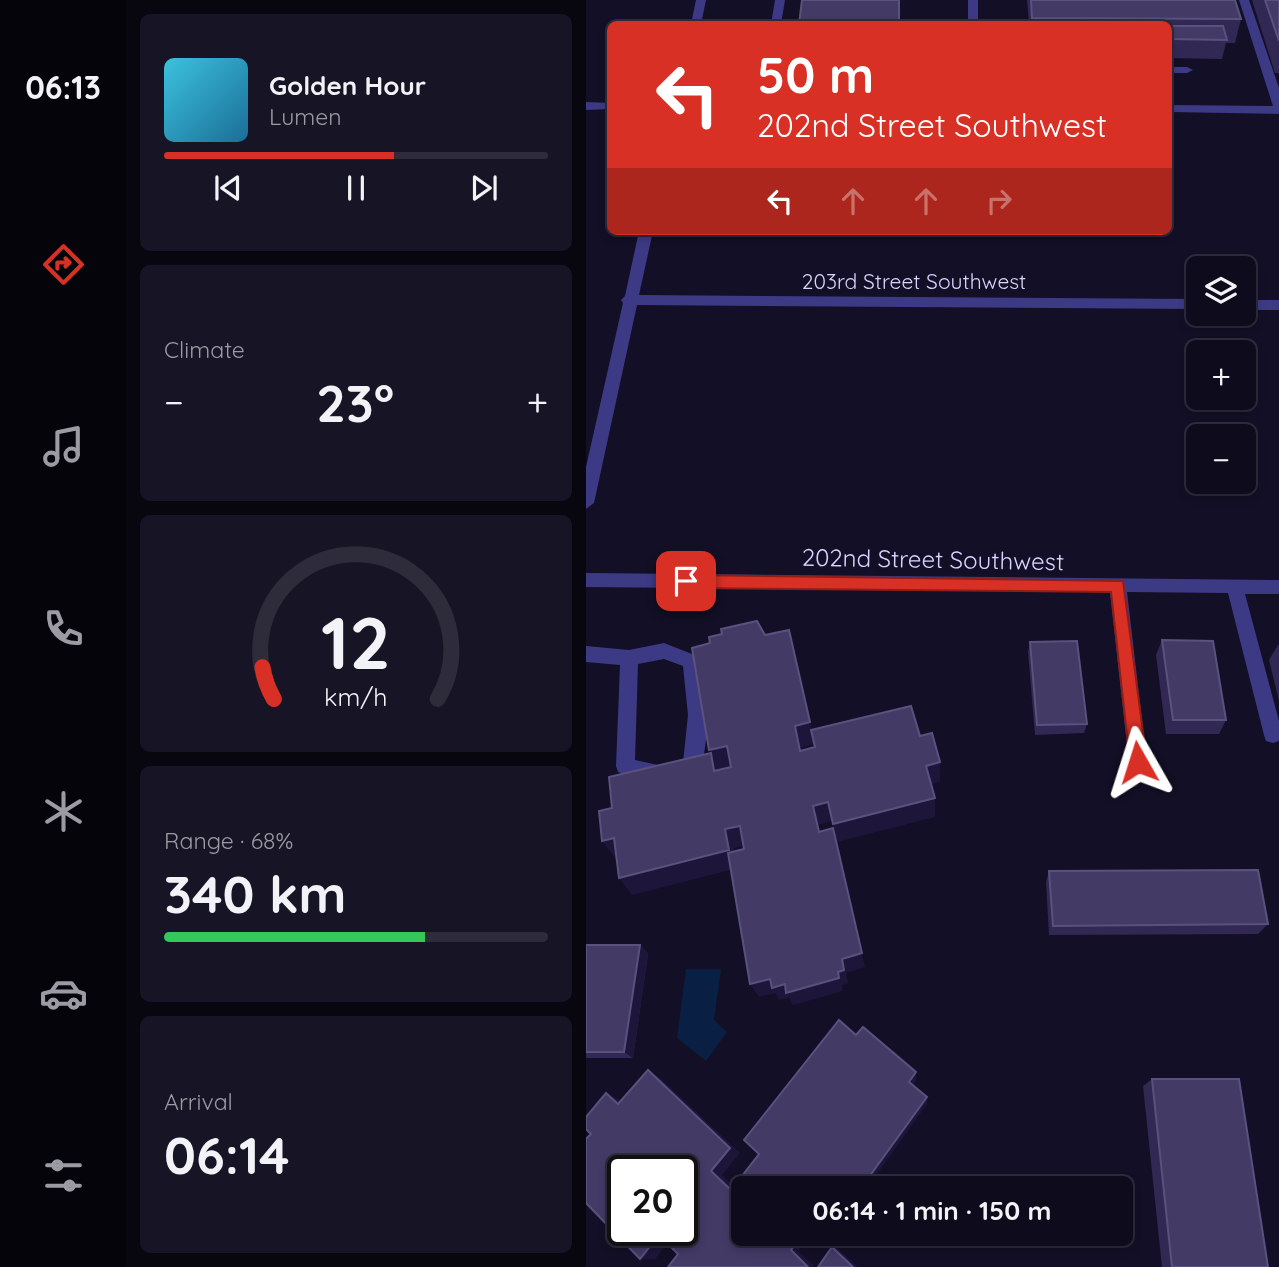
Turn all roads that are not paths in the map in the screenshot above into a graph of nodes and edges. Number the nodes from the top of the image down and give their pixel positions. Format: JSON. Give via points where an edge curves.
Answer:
{"nodes":[{"id":1,"x":701,"y":0,"type":"edge"},
{"id":2,"x":780,"y":0,"type":"edge"},
{"id":3,"x":973,"y":0,"type":"edge"},
{"id":4,"x":1244,"y":0,"type":"edge"},
{"id":5,"x":697,"y":21,"type":"edge"},
{"id":6,"x":776,"y":21,"type":"edge"},
{"id":7,"x":973,"y":21,"type":"edge"},
{"id":8,"x":1172,"y":70,"type":"edge"},
{"id":9,"x":1187,"y":70,"type":"dead end"},
{"id":10,"x":1275,"y":85,"type":"edge"},
{"id":11,"x":586,"y":106,"type":"edge"},
{"id":12,"x":607,"y":106,"type":"edge"},
{"id":13,"x":1279,"y":108,"type":"edge"},
{"id":14,"x":1172,"y":109,"type":"edge"},
{"id":15,"x":645,"y":235,"type":"edge"},
{"id":16,"x":629,"y":300,"type":"junction"},
{"id":17,"x":1186,"y":304,"type":"edge"},
{"id":18,"x":1256,"y":305,"type":"edge"},
{"id":19,"x":1279,"y":305,"type":"edge"},
{"id":20,"x":586,"y":503,"type":"edge"},
{"id":21,"x":586,"y":580,"type":"edge"},
{"id":22,"x":1118,"y":586,"type":"junction"},
{"id":23,"x":1235,"y":587,"type":"junction"},
{"id":24,"x":1279,"y":587,"type":"edge"},
{"id":25,"x":586,"y":654,"type":"edge"},
{"id":26,"x":629,"y":658,"type":"junction"},
{"id":27,"x":1273,"y":735,"type":"dead end"},
{"id":28,"x":1138,"y":762,"type":"dead end"}],
"edges":[{"from":1,"to":5,"type":"street"},
{"from":2,"to":6,"type":"street"},
{"from":3,"to":7,"type":"street"},
{"from":4,"to":10,"type":"street"},
{"from":8,"to":9,"type":"street"},
{"from":10,"to":13,"type":"street"},
{"from":11,"to":12,"type":"street"},
{"from":13,"to":14,"type":"street"},
{"from":15,"to":16,"type":"street"},
{"from":16,"to":17,"type":"street","name":"203rd Street Southwest"},
{"from":16,"to":20,"type":"street"},
{"from":18,"to":19,"type":"street"},
{"from":21,"to":22,"type":"street","name":"202nd Street Southwest"},
{"from":22,"to":23,"type":"street","name":"202nd Street Southwest"},
{"from":22,"to":28,"type":"street"},
{"from":23,"to":24,"type":"street","name":"202nd Street Southwest"},
{"from":23,"to":27,"type":"street"},
{"from":25,"to":26,"type":"street"},
{"from":26,"to":26,"type":"street","via":[[625,766],[650,775],[674,776],[691,769],[698,746],[691,661],[664,651]]}]}
